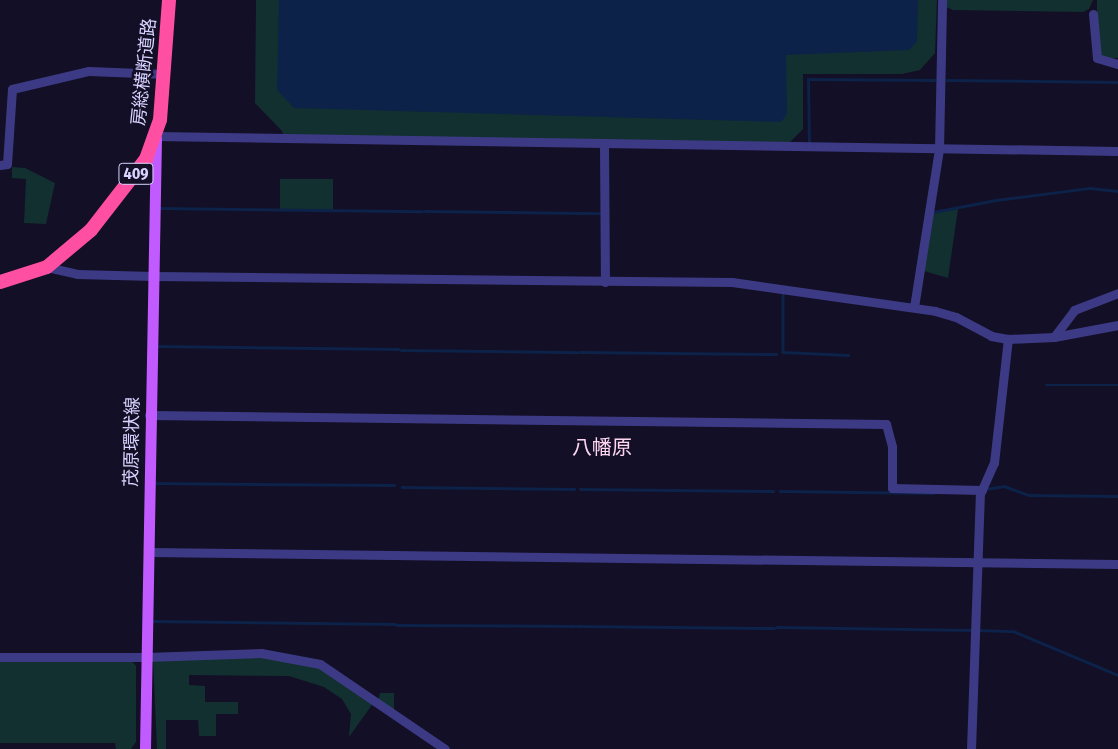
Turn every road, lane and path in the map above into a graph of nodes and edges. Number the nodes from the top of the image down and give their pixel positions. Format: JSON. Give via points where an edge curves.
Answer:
{"nodes":[{"id":1,"x":169,"y":0,"type":"edge"},
{"id":2,"x":942,"y":0,"type":"edge"},
{"id":3,"x":1094,"y":14,"type":"dead end"},
{"id":4,"x":1118,"y":64,"type":"edge"},
{"id":5,"x":164,"y":74,"type":"junction"},
{"id":6,"x":156,"y":136,"type":"junction"},
{"id":7,"x":604,"y":144,"type":"junction"},
{"id":8,"x":938,"y":149,"type":"junction"},
{"id":9,"x":1118,"y":151,"type":"edge"},
{"id":10,"x":0,"y":165,"type":"edge"},
{"id":11,"x":47,"y":267,"type":"junction"},
{"id":12,"x":153,"y":276,"type":"junction"},
{"id":13,"x":0,"y":282,"type":"edge"},
{"id":14,"x":605,"y":282,"type":"junction"},
{"id":15,"x":1118,"y":293,"type":"edge"},
{"id":16,"x":914,"y":308,"type":"junction"},
{"id":17,"x":1118,"y":325,"type":"edge"},
{"id":18,"x":1054,"y":337,"type":"junction"},
{"id":19,"x":1008,"y":339,"type":"junction"},
{"id":20,"x":149,"y":415,"type":"junction"},
{"id":21,"x":982,"y":490,"type":"junction"},
{"id":22,"x":148,"y":552,"type":"junction"},
{"id":23,"x":977,"y":562,"type":"junction"},
{"id":24,"x":1118,"y":564,"type":"edge"},
{"id":25,"x":0,"y":657,"type":"edge"},
{"id":26,"x":146,"y":658,"type":"junction"},
{"id":27,"x":145,"y":749,"type":"edge"},
{"id":28,"x":445,"y":749,"type":"edge"},
{"id":29,"x":971,"y":749,"type":"edge"}],
"edges":[{"from":1,"to":5,"type":"highway","name":"房総横断道路","number":"409"},
{"from":2,"to":8,"type":"street"},
{"from":3,"to":4,"type":"street","via":[[1097,58]]},
{"from":5,"to":6,"type":"highway","name":"房総横断道路","number":"409"},
{"from":5,"to":10,"type":"street","via":[[89,71],[12,89],[7,164]]},
{"from":6,"to":7,"type":"street"},
{"from":6,"to":11,"type":"highway","name":"房総横断道路","number":"409","via":[[132,181],[97,223]]},
{"from":6,"to":12,"type":"main road","name":"茂原環状線"},
{"from":7,"to":8,"type":"street"},
{"from":7,"to":14,"type":"street"},
{"from":8,"to":9,"type":"street"},
{"from":8,"to":16,"type":"street"},
{"from":11,"to":12,"type":"street","via":[[77,274]]},
{"from":11,"to":13,"type":"highway","name":"房総横断道路","number":"409"},
{"from":12,"to":14,"type":"street"},
{"from":12,"to":20,"type":"main road","name":"茂原環状線"},
{"from":14,"to":16,"type":"street","via":[[732,282]]},
{"from":15,"to":18,"type":"street","via":[[1074,310]]},
{"from":16,"to":19,"type":"street","via":[[956,317],[991,336]]},
{"from":17,"to":18,"type":"street"},
{"from":18,"to":19,"type":"street"},
{"from":19,"to":21,"type":"street","via":[[994,463]]},
{"from":20,"to":21,"type":"street","via":[[886,424],[892,447],[892,488]]},
{"from":20,"to":22,"type":"main road","name":"茂原環状線"},
{"from":21,"to":23,"type":"street"},
{"from":22,"to":23,"type":"street"},
{"from":22,"to":26,"type":"main road","name":"茂原環状線"},
{"from":23,"to":24,"type":"street"},
{"from":23,"to":29,"type":"street"},
{"from":25,"to":26,"type":"street"},
{"from":26,"to":27,"type":"main road","name":"茂原環状線"},
{"from":26,"to":28,"type":"street","via":[[261,653],[320,664]]}]}
